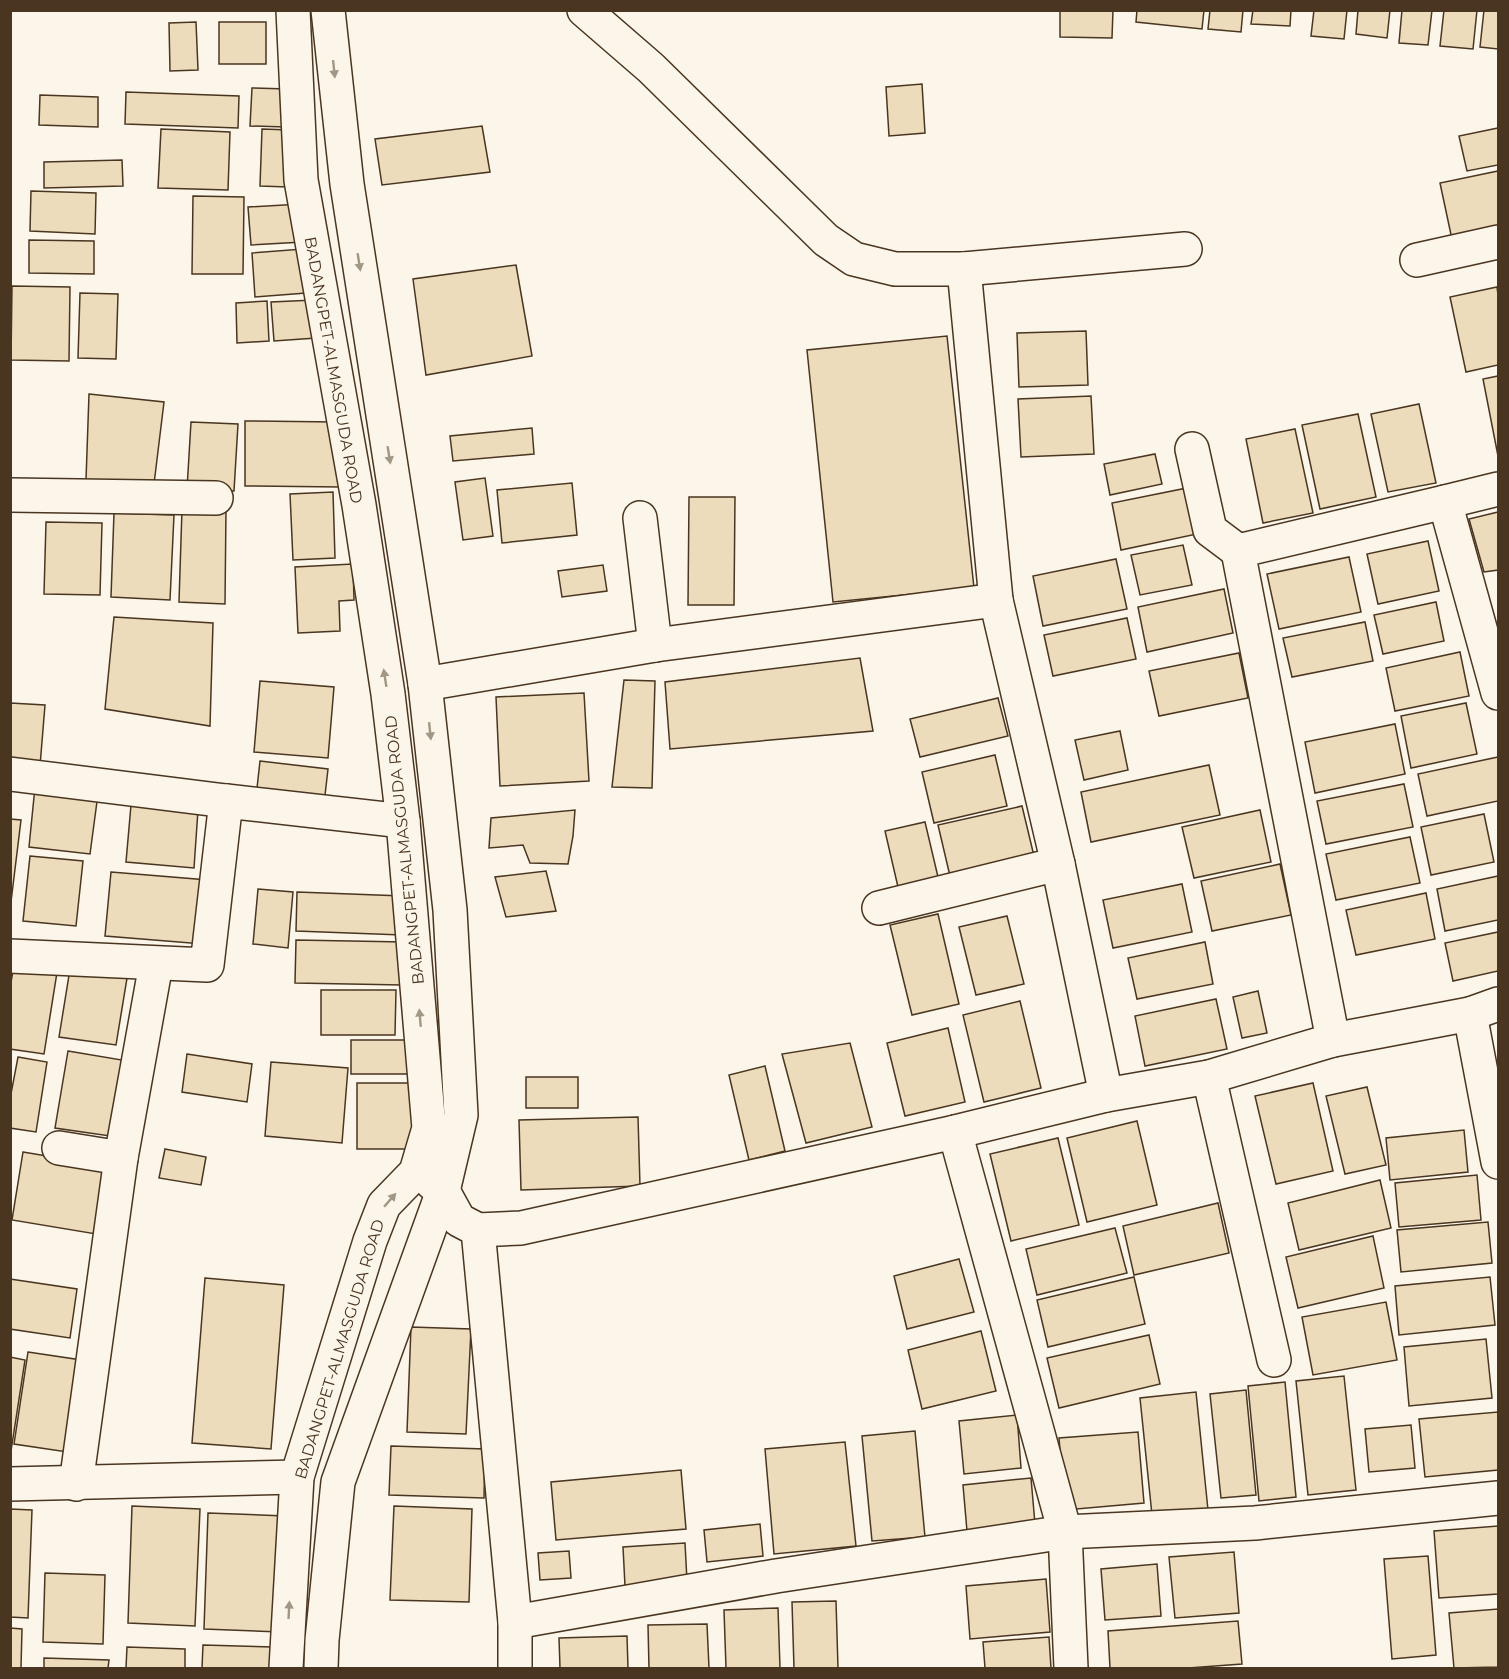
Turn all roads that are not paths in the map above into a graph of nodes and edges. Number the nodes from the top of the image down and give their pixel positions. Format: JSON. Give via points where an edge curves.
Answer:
{"nodes":[{"id":1,"x":293,"y":10,"type":"edge"},
{"id":2,"x":328,"y":10,"type":"edge"},
{"id":3,"x":584,"y":10,"type":"edge"},
{"id":4,"x":1498,"y":242,"type":"edge"},
{"id":5,"x":1185,"y":249,"type":"dead end"},
{"id":6,"x":1417,"y":260,"type":"dead end"},
{"id":7,"x":964,"y":269,"type":"junction"},
{"id":8,"x":1192,"y":449,"type":"dead end"},
{"id":9,"x":1498,"y":489,"type":"edge"},
{"id":10,"x":10,"y":495,"type":"edge"},
{"id":11,"x":216,"y":498,"type":"dead end"},
{"id":12,"x":1445,"y":502,"type":"junction"},
{"id":13,"x":640,"y":518,"type":"dead end"},
{"id":14,"x":1238,"y":551,"type":"junction"},
{"id":15,"x":996,"y":600,"type":"junction"},
{"id":16,"x":655,"y":645,"type":"junction"},
{"id":17,"x":425,"y":684,"type":"junction"},
{"id":18,"x":1498,"y":693,"type":"edge"},
{"id":19,"x":10,"y":774,"type":"edge"},
{"id":20,"x":226,"y":801,"type":"junction"},
{"id":21,"x":404,"y":821,"type":"junction"},
{"id":22,"x":1058,"y":864,"type":"junction"},
{"id":23,"x":879,"y":908,"type":"dead end"},
{"id":24,"x":10,"y":956,"type":"edge"},
{"id":25,"x":156,"y":964,"type":"junction"},
{"id":26,"x":1484,"y":1009,"type":"edge"},
{"id":27,"x":1333,"y":1040,"type":"junction"},
{"id":28,"x":1209,"y":1077,"type":"junction"},
{"id":29,"x":1106,"y":1095,"type":"junction"},
{"id":30,"x":955,"y":1132,"type":"junction"},
{"id":31,"x":59,"y":1148,"type":"dead end"},
{"id":32,"x":121,"y":1158,"type":"junction"},
{"id":33,"x":1498,"y":1162,"type":"edge"},
{"id":34,"x":417,"y":1172,"type":"junction"},
{"id":35,"x":443,"y":1191,"type":"junction"},
{"id":36,"x":478,"y":1230,"type":"junction"},
{"id":37,"x":1274,"y":1360,"type":"dead end"},
{"id":38,"x":297,"y":1477,"type":"junction"},
{"id":39,"x":10,"y":1484,"type":"edge"},
{"id":40,"x":76,"y":1484,"type":"junction"},
{"id":41,"x":1498,"y":1498,"type":"edge"},
{"id":42,"x":1065,"y":1532,"type":"junction"},
{"id":43,"x":515,"y":1622,"type":"junction"},
{"id":44,"x":286,"y":1668,"type":"edge"},
{"id":45,"x":321,"y":1668,"type":"edge"},
{"id":46,"x":515,"y":1668,"type":"edge"},
{"id":47,"x":1071,"y":1668,"type":"edge"}],
"edges":[{"from":21,"to":1,"type":"street","name":"BADANGPET-ALMASGUDA ROAD","one_way":true,"via":[[360,516],[301,180]]},
{"from":2,"to":17,"type":"street","one_way":true,"via":[[347,184]]},
{"from":3,"to":7,"type":"street","via":[[651,68],[826,240],[855,259],[895,269]]},
{"from":4,"to":6,"type":"street"},
{"from":5,"to":7,"type":"street"},
{"from":7,"to":15,"type":"street"},
{"from":8,"to":14,"type":"street","via":[[1210,530]]},
{"from":9,"to":12,"type":"street"},
{"from":10,"to":11,"type":"street"},
{"from":12,"to":14,"type":"street"},
{"from":12,"to":18,"type":"street"},
{"from":13,"to":16,"type":"street"},
{"from":14,"to":27,"type":"street"},
{"from":15,"to":16,"type":"street"},
{"from":15,"to":22,"type":"street"},
{"from":16,"to":17,"type":"street"},
{"from":17,"to":35,"type":"street","one_way":true,"via":[[450,910],[461,1115]]},
{"from":19,"to":20,"type":"street"},
{"from":20,"to":21,"type":"street"},
{"from":20,"to":25,"type":"street","via":[[207,965]]},
{"from":34,"to":21,"type":"street","name":"BADANGPET-ALMASGUDA ROAD","one_way":true,"via":[[429,1128]]},
{"from":22,"to":23,"type":"street"},
{"from":22,"to":29,"type":"street"},
{"from":24,"to":25,"type":"street"},
{"from":25,"to":32,"type":"street"},
{"from":26,"to":27,"type":"street"},
{"from":26,"to":33,"type":"street"},
{"from":27,"to":28,"type":"street"},
{"from":28,"to":29,"type":"street"},
{"from":28,"to":37,"type":"street"},
{"from":29,"to":30,"type":"street"},
{"from":30,"to":36,"type":"street","via":[[521,1228]]},
{"from":30,"to":42,"type":"street"},
{"from":31,"to":32,"type":"street"},
{"from":32,"to":40,"type":"street"},
{"from":34,"to":35,"type":"street"},
{"from":38,"to":34,"type":"street","name":"BADANGPET-ALMASGUDA ROAD","one_way":true,"via":[[384,1205]]},
{"from":35,"to":36,"type":"street","via":[[459,1220]]},
{"from":35,"to":45,"type":"street","via":[[338,1482]]},
{"from":36,"to":43,"type":"street"},
{"from":38,"to":40,"type":"street"},
{"from":44,"to":38,"type":"street","name":"BADANGPET-ALMASGUDA ROAD","one_way":true},
{"from":39,"to":40,"type":"street"},
{"from":41,"to":42,"type":"street","via":[[1255,1523]]},
{"from":42,"to":43,"type":"street","via":[[776,1576]]},
{"from":42,"to":47,"type":"street"},
{"from":43,"to":46,"type":"street"}]}
